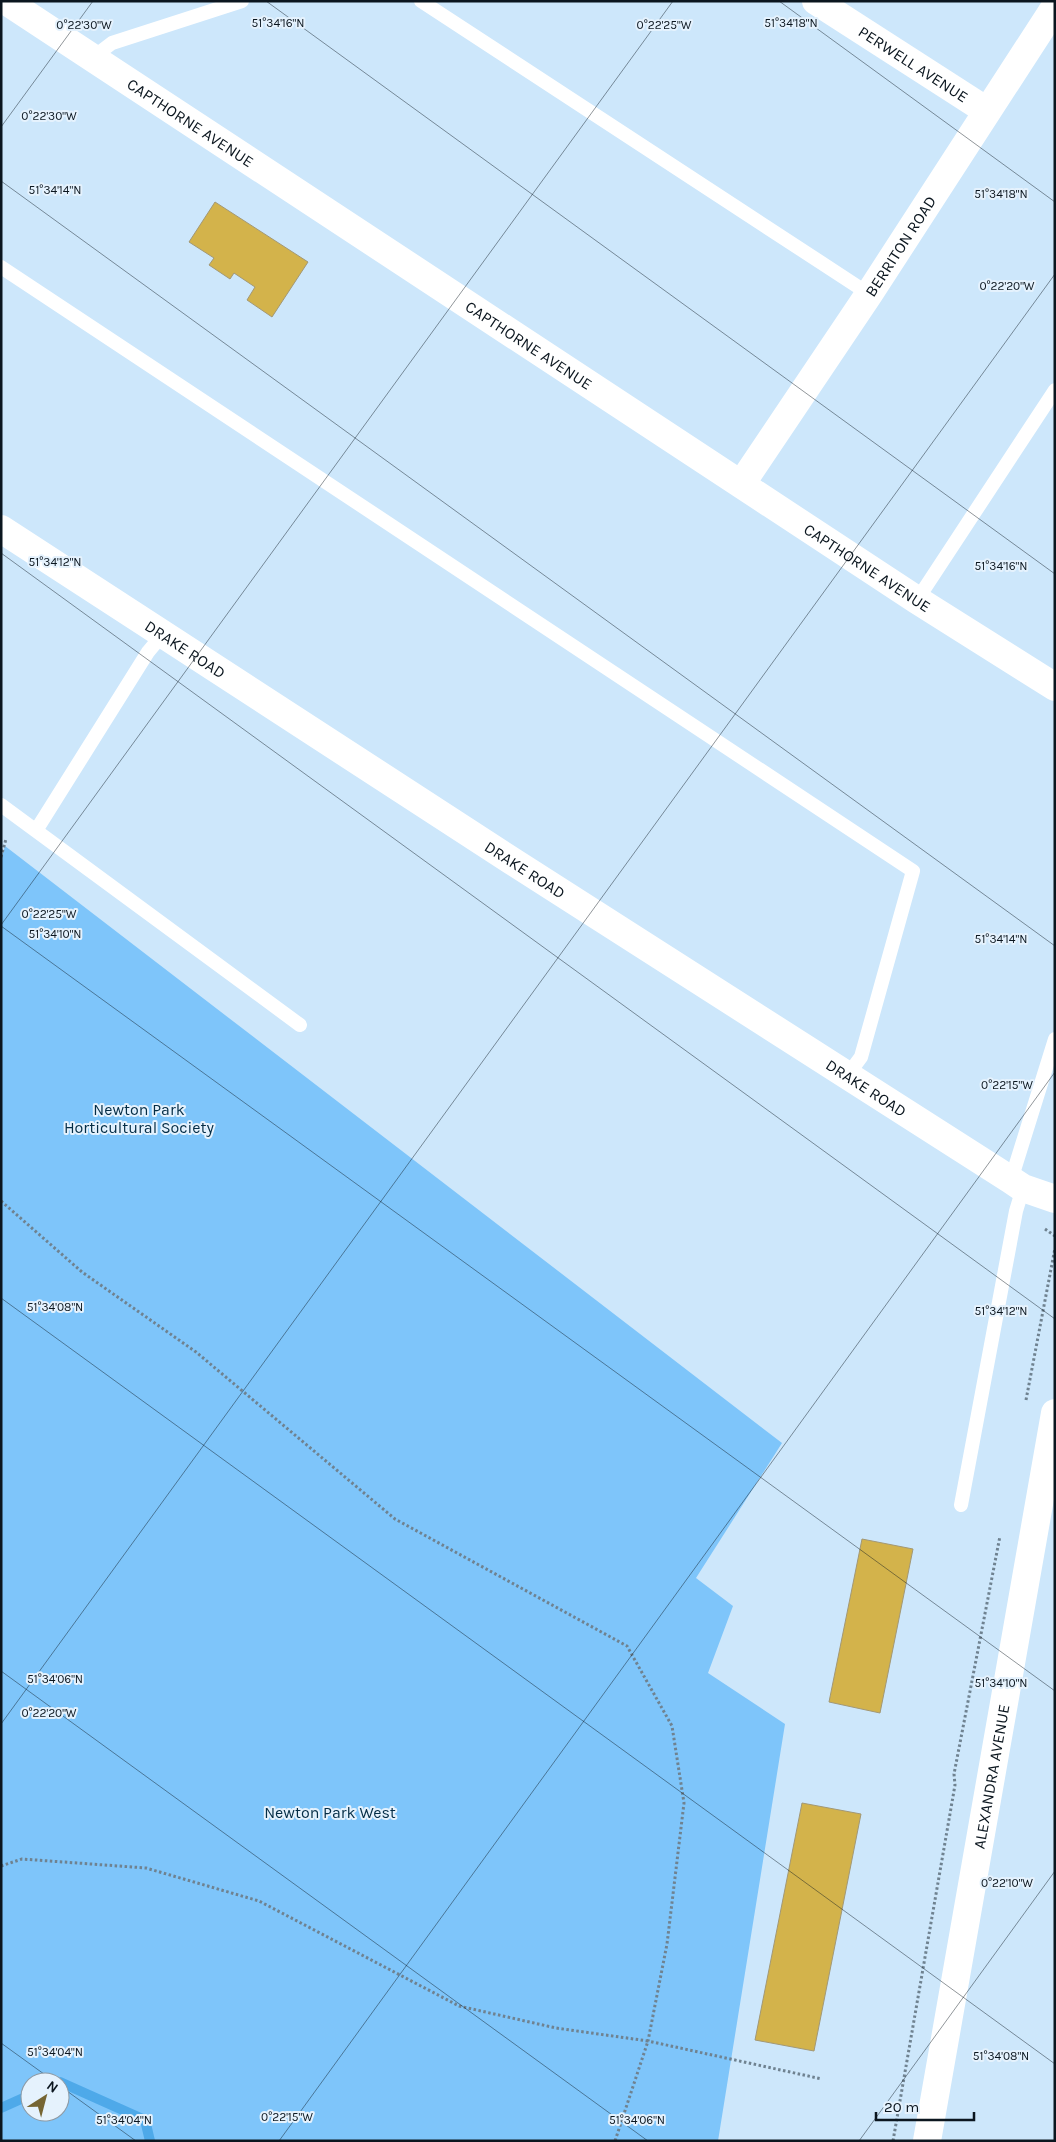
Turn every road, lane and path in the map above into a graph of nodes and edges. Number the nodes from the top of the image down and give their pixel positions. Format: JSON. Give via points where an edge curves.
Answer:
{"nodes":[{"id":1,"x":6,"y":1,"type":"edge"},
{"id":2,"x":242,"y":1,"type":"edge"},
{"id":3,"x":421,"y":1,"type":"edge"},
{"id":4,"x":816,"y":1,"type":"edge"},
{"id":5,"x":1055,"y":7,"type":"edge"},
{"id":6,"x":91,"y":59,"type":"junction"},
{"id":7,"x":986,"y":111,"type":"junction"},
{"id":8,"x":1,"y":267,"type":"edge"},
{"id":9,"x":869,"y":294,"type":"junction"},
{"id":10,"x":1055,"y":390,"type":"edge"},
{"id":11,"x":742,"y":483,"type":"junction"},
{"id":12,"x":1,"y":529,"type":"edge"},
{"id":13,"x":917,"y":600,"type":"junction"},
{"id":14,"x":164,"y":634,"type":"junction"},
{"id":15,"x":1055,"y":687,"type":"edge"},
{"id":16,"x":1,"y":805,"type":"edge"},
{"id":17,"x":37,"y":829,"type":"junction"},
{"id":18,"x":300,"y":1025,"type":"dead end"},
{"id":19,"x":1055,"y":1039,"type":"edge"},
{"id":20,"x":847,"y":1076,"type":"junction"},
{"id":21,"x":1017,"y":1184,"type":"junction"},
{"id":22,"x":1055,"y":1199,"type":"edge"},
{"id":23,"x":1,"y":1201,"type":"edge"},
{"id":24,"x":1055,"y":1248,"type":"edge"},
{"id":25,"x":1024,"y":1406,"type":"dead end"},
{"id":26,"x":1055,"y":1413,"type":"edge"},
{"id":27,"x":961,"y":1505,"type":"dead end"},
{"id":28,"x":1000,"y":1532,"type":"dead end"},
{"id":29,"x":1,"y":1866,"type":"edge"},
{"id":30,"x":648,"y":2041,"type":"junction"},
{"id":31,"x":822,"y":2079,"type":"dead end"},
{"id":32,"x":616,"y":2141,"type":"edge"},
{"id":33,"x":893,"y":2141,"type":"edge"},
{"id":34,"x":927,"y":2141,"type":"edge"}],
"edges":[{"from":1,"to":6,"type":"street","name":"CAPTHORNE AVENUE"},
{"from":2,"to":6,"type":"lane","via":[[112,43]]},
{"from":3,"to":9,"type":"lane"},
{"from":4,"to":7,"type":"street","name":"PERWELL AVENUE"},
{"from":5,"to":7,"type":"street","name":"BERRITON ROAD"},
{"from":6,"to":11,"type":"street","name":"CAPTHORNE AVENUE"},
{"from":7,"to":9,"type":"street","name":"BERRITON ROAD"},
{"from":8,"to":20,"type":"lane","via":[[913,871],[861,1057]]},
{"from":9,"to":11,"type":"street","name":"BERRITON ROAD"},
{"from":10,"to":13,"type":"lane"},
{"from":11,"to":13,"type":"street","name":"CAPTHORNE AVENUE"},
{"from":12,"to":14,"type":"street","name":"DRAKE ROAD"},
{"from":13,"to":15,"type":"street","name":"CAPTHORNE AVENUE"},
{"from":14,"to":17,"type":"lane","via":[[148,652]]},
{"from":14,"to":20,"type":"street","name":"DRAKE ROAD"},
{"from":16,"to":17,"type":"lane"},
{"from":17,"to":18,"type":"lane"},
{"from":19,"to":21,"type":"lane"},
{"from":20,"to":21,"type":"street","name":"DRAKE ROAD"},
{"from":21,"to":22,"type":"street","name":"DRAKE ROAD"},
{"from":21,"to":27,"type":"lane","via":[[1016,1211]]},
{"from":23,"to":30,"type":"path","via":[[82,1272],[196,1352],[395,1519],[627,1646],[672,1726],[684,1803],[667,1944]]},
{"from":24,"to":25,"type":"path"},
{"from":26,"to":34,"type":"street","name":"ALEXANDRA AVENUE"},
{"from":28,"to":33,"type":"path","via":[[954,1774],[955,1785]]},
{"from":29,"to":30,"type":"path","via":[[22,1859],[146,1868],[259,1901],[459,2006],[556,2028]]},
{"from":30,"to":31,"type":"path"},
{"from":30,"to":32,"type":"path"}]}
